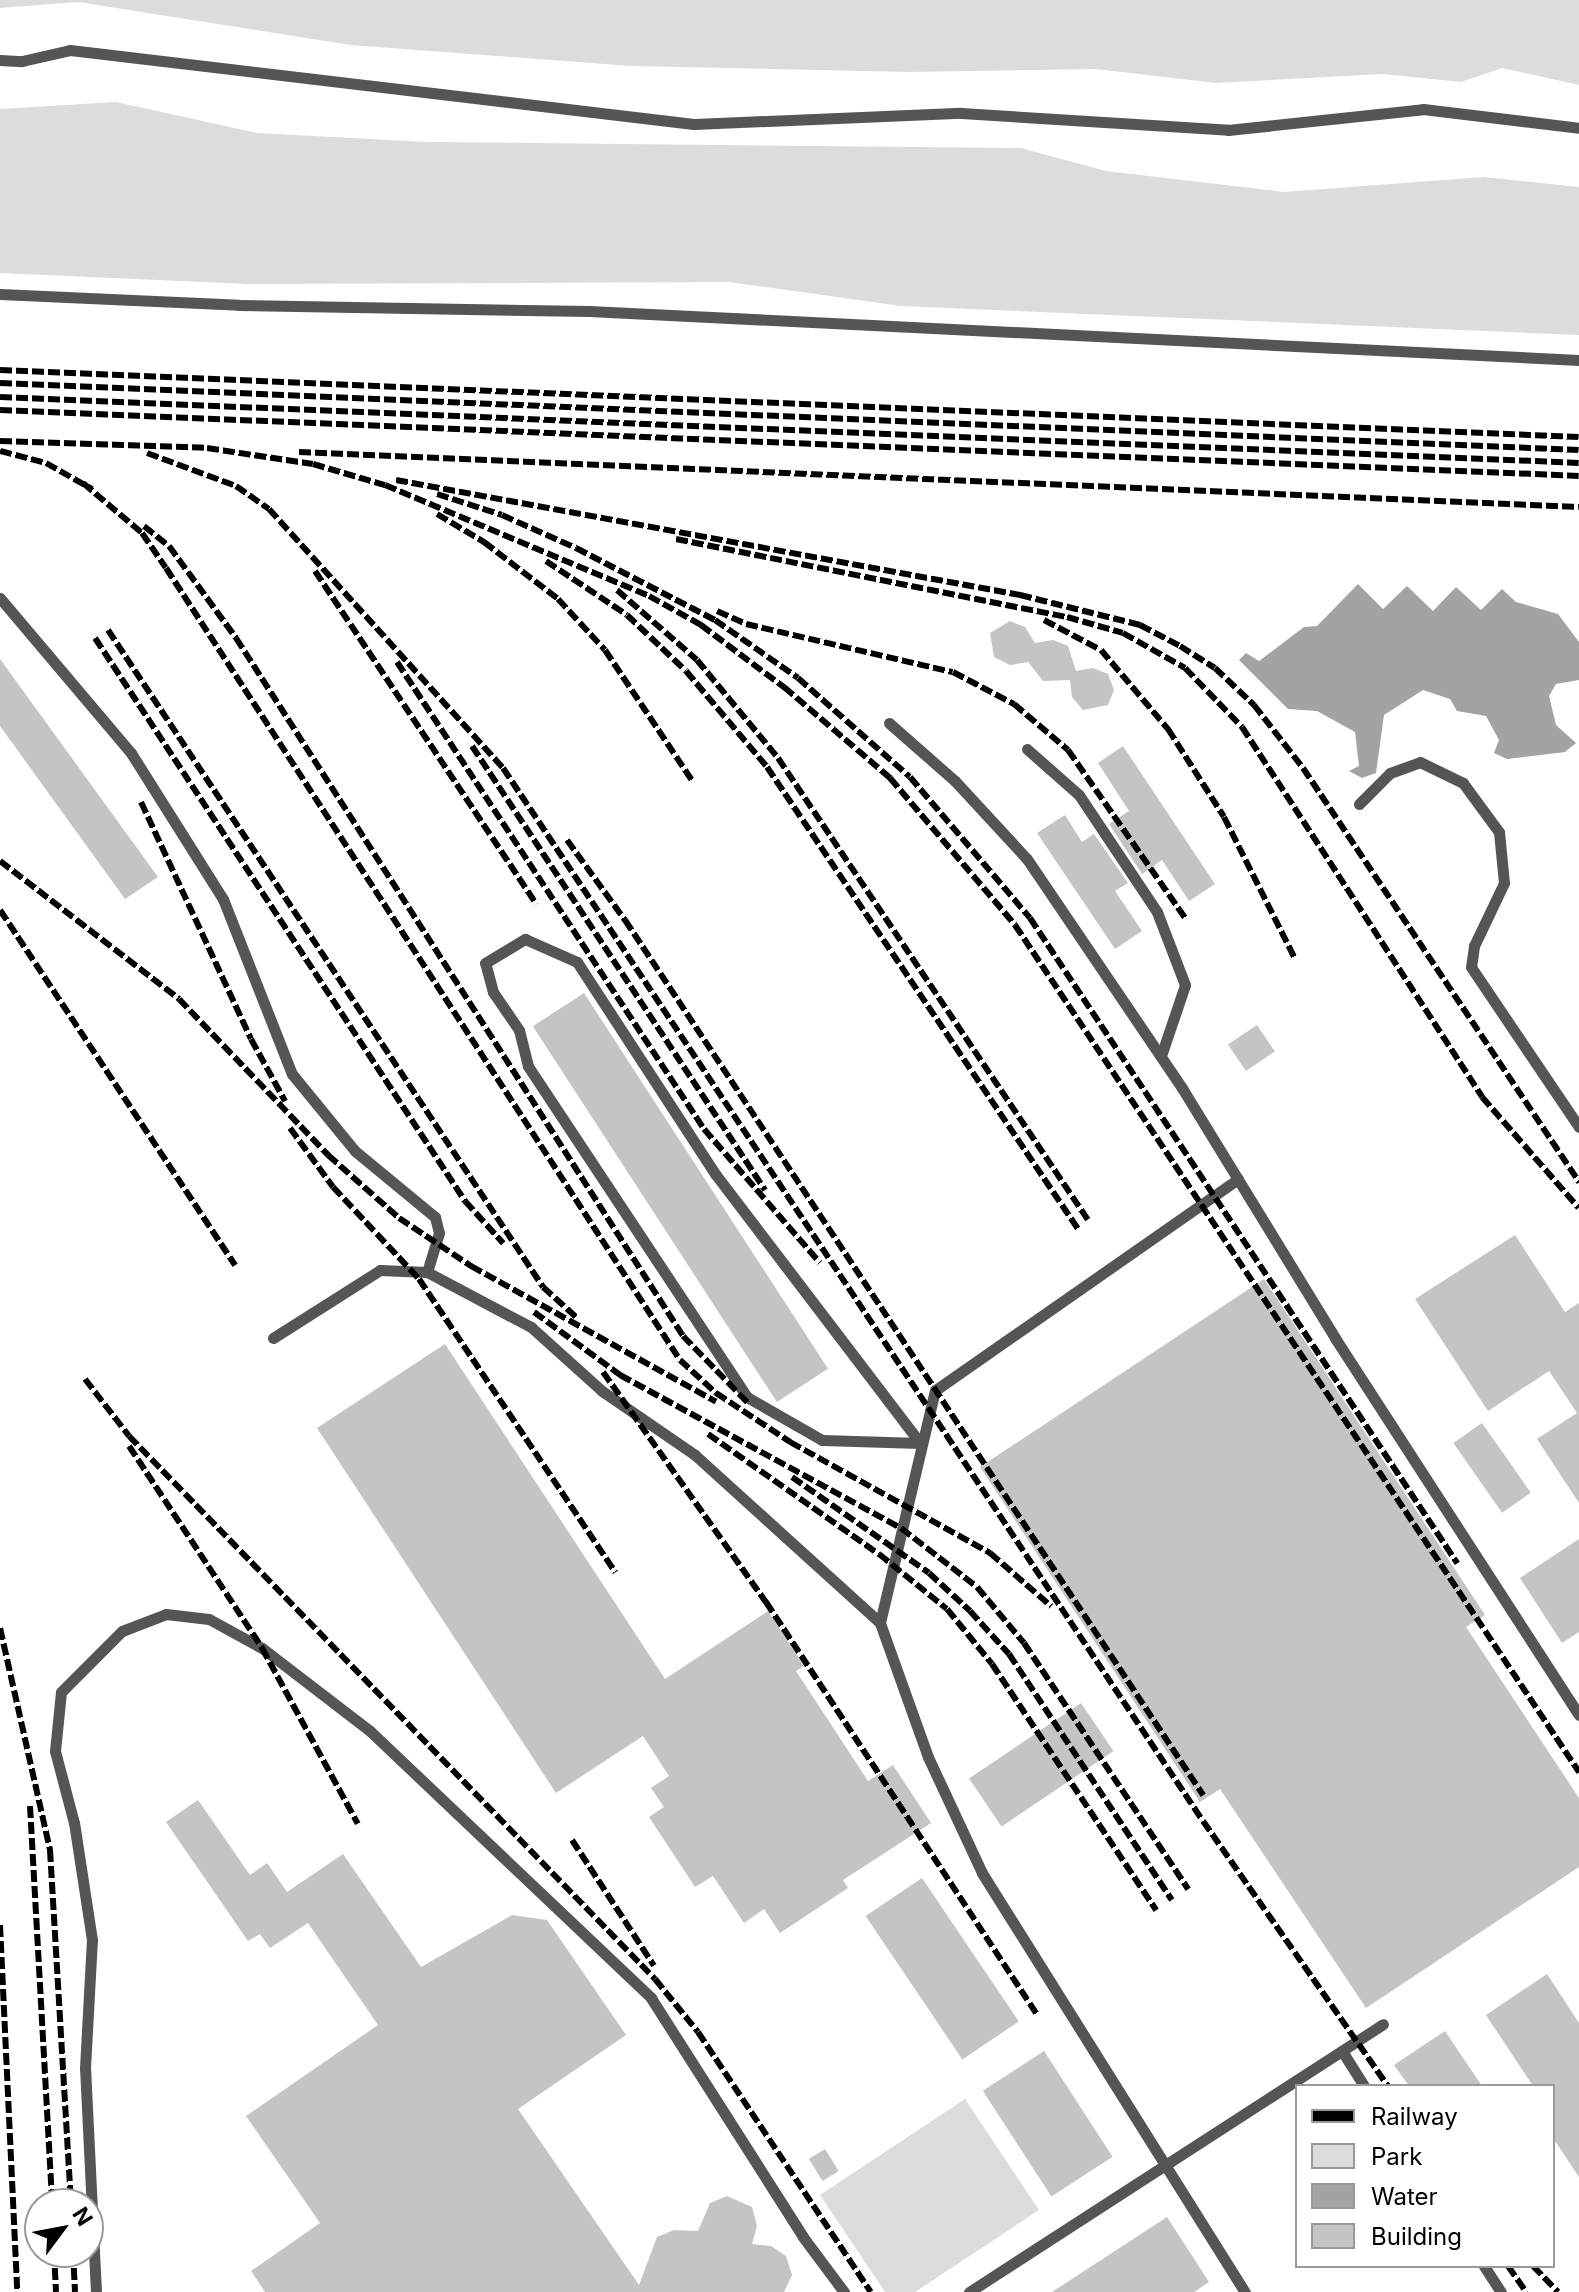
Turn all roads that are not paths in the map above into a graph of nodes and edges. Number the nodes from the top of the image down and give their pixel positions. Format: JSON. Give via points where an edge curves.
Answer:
{"nodes":[{"id":1,"x":0,"y":60,"type":"edge"},
{"id":2,"x":1579,"y":128,"type":"edge"},
{"id":3,"x":0,"y":294,"type":"edge"},
{"id":4,"x":1579,"y":360,"type":"edge"},
{"id":5,"x":0,"y":598,"type":"edge"},
{"id":6,"x":889,"y":723,"type":"dead end"},
{"id":7,"x":1027,"y":749,"type":"dead end"},
{"id":8,"x":1359,"y":804,"type":"dead end"},
{"id":9,"x":1161,"y":1056,"type":"junction"},
{"id":10,"x":1579,"y":1127,"type":"edge"},
{"id":11,"x":1238,"y":1179,"type":"junction"},
{"id":12,"x":427,"y":1272,"type":"junction"},
{"id":13,"x":273,"y":1338,"type":"dead end"},
{"id":14,"x":920,"y":1443,"type":"junction"},
{"id":15,"x":880,"y":1623,"type":"junction"},
{"id":16,"x":1579,"y":1715,"type":"edge"},
{"id":17,"x":1383,"y":2024,"type":"dead end"},
{"id":18,"x":1342,"y":2051,"type":"junction"},
{"id":19,"x":1363,"y":2084,"type":"edge"},
{"id":20,"x":1164,"y":2166,"type":"junction"},
{"id":21,"x":1485,"y":2268,"type":"edge"},
{"id":22,"x":96,"y":2292,"type":"edge"},
{"id":23,"x":844,"y":2292,"type":"edge"},
{"id":24,"x":969,"y":2292,"type":"edge"},
{"id":25,"x":1245,"y":2292,"type":"edge"},
{"id":26,"x":1501,"y":2292,"type":"edge"}],
"edges":[{"from":1,"to":2,"type":"lane","via":[[22,61],[70,50],[694,124],[961,113],[1228,130],[1423,109]]},
{"from":3,"to":4,"type":"lane","via":[[239,305],[589,311]]},
{"from":5,"to":12,"type":"lane","via":[[131,753],[223,899],[292,1074],[355,1151],[435,1217],[439,1233]]},
{"from":6,"to":9,"type":"lane","via":[[955,781],[1027,859]]},
{"from":7,"to":9,"type":"lane","via":[[1079,795],[1157,912],[1185,985]]},
{"from":8,"to":10,"type":"lane","via":[[1390,773],[1420,762],[1463,783],[1499,832],[1504,883],[1474,946],[1471,967]]},
{"from":9,"to":11,"type":"lane"},
{"from":11,"to":14,"type":"lane","via":[[935,1390]]},
{"from":11,"to":16,"type":"lane"},
{"from":12,"to":13,"type":"lane","via":[[380,1270]]},
{"from":12,"to":15,"type":"lane","via":[[531,1327],[602,1391],[695,1455]]},
{"from":14,"to":14,"type":"lane","via":[[716,1175],[577,962],[525,939],[485,963],[493,992],[519,1030],[528,1066],[747,1397],[822,1440]]},
{"from":14,"to":15,"type":"lane"},
{"from":15,"to":20,"type":"lane","via":[[928,1757],[982,1873]]},
{"from":17,"to":18,"type":"lane"},
{"from":18,"to":19,"type":"lane"},
{"from":18,"to":20,"type":"lane"},
{"from":20,"to":24,"type":"lane"},
{"from":20,"to":25,"type":"lane"},
{"from":21,"to":26,"type":"lane"},
{"from":22,"to":23,"type":"lane","via":[[85,2068],[92,1940],[74,1823],[55,1751],[61,1692],[122,1631],[166,1614],[209,1619],[262,1648],[370,1731],[651,1998],[803,2237]]}]}
